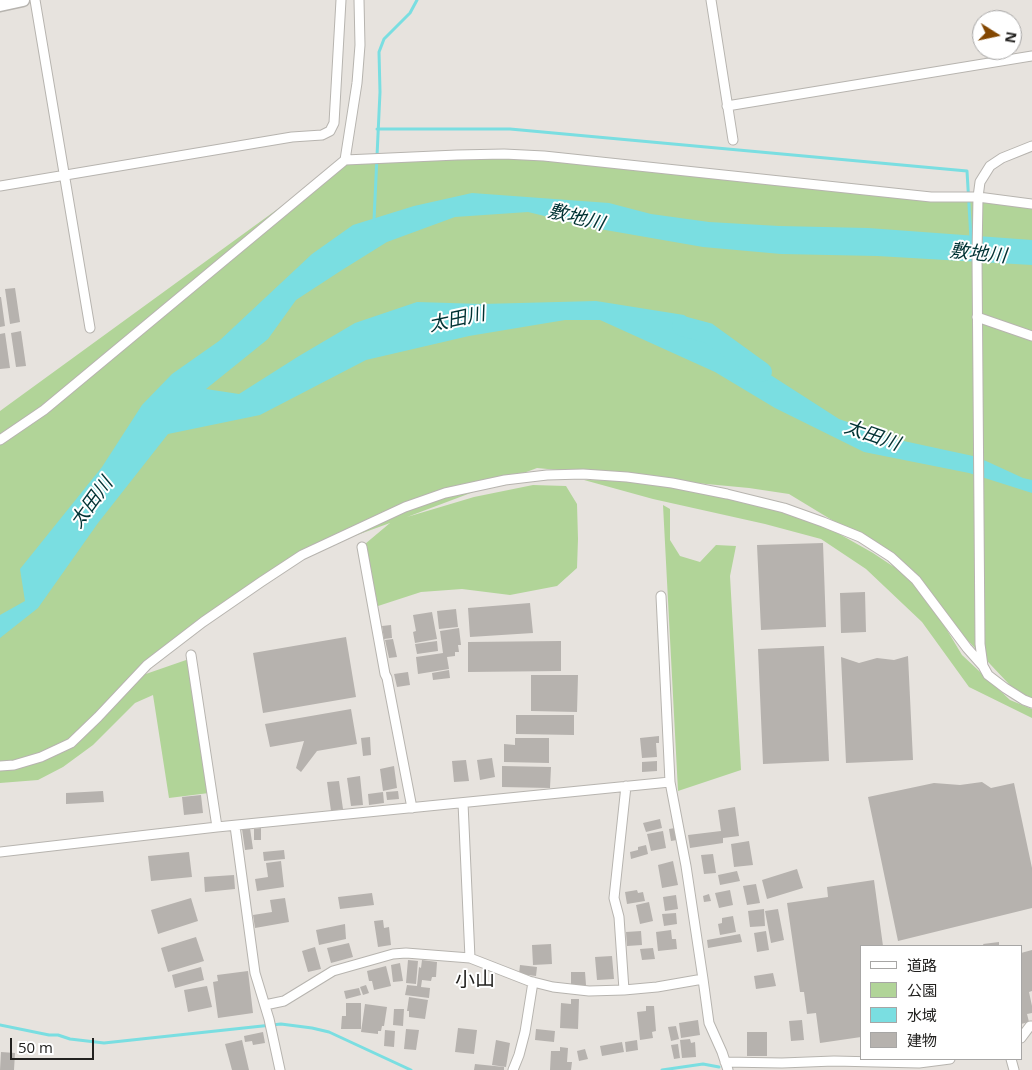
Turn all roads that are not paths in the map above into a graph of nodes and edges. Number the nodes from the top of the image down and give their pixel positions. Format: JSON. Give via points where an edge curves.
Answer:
{"nodes":[{"id":1,"x":23,"y":0,"type":"edge"},
{"id":2,"x":35,"y":0,"type":"edge"},
{"id":3,"x":341,"y":0,"type":"edge"},
{"id":4,"x":359,"y":0,"type":"edge"},
{"id":5,"x":711,"y":0,"type":"edge"},
{"id":6,"x":0,"y":5,"type":"edge"},
{"id":7,"x":1032,"y":56,"type":"edge"},
{"id":8,"x":727,"y":106,"type":"junction"},
{"id":9,"x":733,"y":140,"type":"dead end"},
{"id":10,"x":1032,"y":146,"type":"edge"},
{"id":11,"x":345,"y":160,"type":"junction"},
{"id":12,"x":64,"y":176,"type":"junction"},
{"id":13,"x":0,"y":186,"type":"edge"},
{"id":14,"x":978,"y":197,"type":"junction"},
{"id":15,"x":1032,"y":204,"type":"edge"},
{"id":16,"x":977,"y":317,"type":"junction"},
{"id":17,"x":90,"y":328,"type":"dead end"},
{"id":18,"x":1032,"y":336,"type":"edge"},
{"id":19,"x":0,"y":440,"type":"edge"},
{"id":20,"x":362,"y":547,"type":"dead end"},
{"id":21,"x":661,"y":596,"type":"dead end"},
{"id":22,"x":191,"y":655,"type":"dead end"},
{"id":23,"x":982,"y":666,"type":"junction"},
{"id":24,"x":1032,"y":703,"type":"edge"},
{"id":25,"x":0,"y":766,"type":"edge"},
{"id":26,"x":670,"y":782,"type":"junction"},
{"id":27,"x":626,"y":786,"type":"junction"},
{"id":28,"x":463,"y":803,"type":"junction"},
{"id":29,"x":412,"y":808,"type":"junction"},
{"id":30,"x":235,"y":826,"type":"junction"},
{"id":31,"x":217,"y":827,"type":"junction"},
{"id":32,"x":0,"y":852,"type":"edge"},
{"id":33,"x":470,"y":958,"type":"junction"},
{"id":34,"x":703,"y":980,"type":"junction"},
{"id":35,"x":533,"y":982,"type":"junction"},
{"id":36,"x":624,"y":990,"type":"junction"},
{"id":37,"x":265,"y":1005,"type":"junction"},
{"id":38,"x":1032,"y":1026,"type":"edge"},
{"id":39,"x":1022,"y":1037,"type":"edge"},
{"id":40,"x":942,"y":1060,"type":"edge"},
{"id":41,"x":726,"y":1066,"type":"edge"},
{"id":42,"x":280,"y":1070,"type":"edge"},
{"id":43,"x":513,"y":1070,"type":"edge"}],
"edges":[{"from":1,"to":6,"type":"street"},
{"from":2,"to":12,"type":"street"},
{"from":3,"to":12,"type":"street","via":[[334,123],[330,131],[322,135],[292,137]]},
{"from":4,"to":11,"type":"street","via":[[357,83]]},
{"from":5,"to":8,"type":"street"},
{"from":7,"to":8,"type":"street"},
{"from":8,"to":9,"type":"street"},
{"from":10,"to":14,"type":"street","via":[[990,166],[980,182]]},
{"from":11,"to":14,"type":"street","via":[[504,154],[544,156],[931,197]]},
{"from":11,"to":19,"type":"street","via":[[44,410]]},
{"from":12,"to":13,"type":"street"},
{"from":12,"to":17,"type":"street"},
{"from":14,"to":15,"type":"street"},
{"from":14,"to":16,"type":"street"},
{"from":16,"to":18,"type":"street"},
{"from":16,"to":23,"type":"street"},
{"from":20,"to":29,"type":"street"},
{"from":21,"to":26,"type":"street"},
{"from":22,"to":31,"type":"street"},
{"from":23,"to":24,"type":"street","via":[[1005,688]]},
{"from":23,"to":25,"type":"street","via":[[916,580],[891,557],[860,538],[784,508],[718,492],[627,478],[548,475],[445,493],[405,507],[302,555],[146,665],[71,743],[41,757]]},
{"from":26,"to":27,"type":"street"},
{"from":26,"to":34,"type":"street"},
{"from":27,"to":28,"type":"street"},
{"from":27,"to":36,"type":"street","via":[[614,898],[619,917]]},
{"from":28,"to":29,"type":"street"},
{"from":28,"to":33,"type":"street"},
{"from":29,"to":30,"type":"street"},
{"from":30,"to":31,"type":"street"},
{"from":30,"to":37,"type":"street","via":[[255,973]]},
{"from":31,"to":32,"type":"street"},
{"from":33,"to":35,"type":"street"},
{"from":33,"to":37,"type":"street","via":[[393,954],[333,971],[284,1001]]},
{"from":34,"to":36,"type":"street"},
{"from":34,"to":41,"type":"street","via":[[709,1023]]},
{"from":35,"to":36,"type":"street","via":[[589,991]]},
{"from":35,"to":43,"type":"street","via":[[525,1032]]},
{"from":37,"to":42,"type":"street"},
{"from":38,"to":39,"type":"street"},
{"from":40,"to":41,"type":"street"}]}
